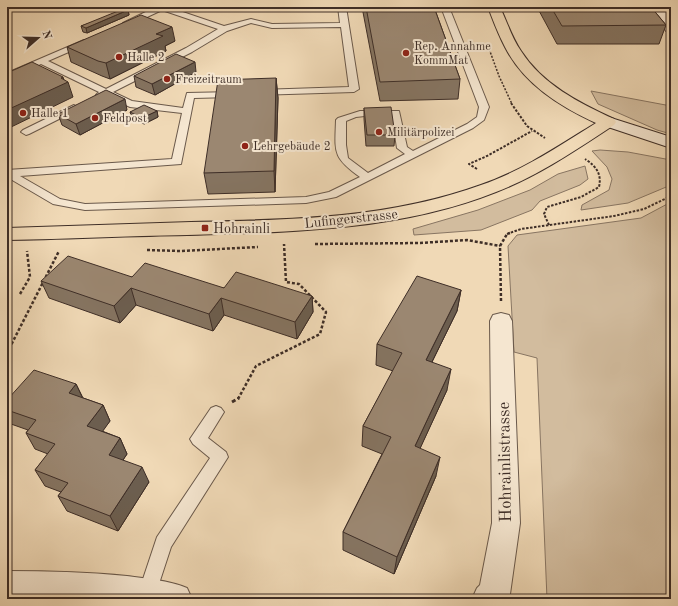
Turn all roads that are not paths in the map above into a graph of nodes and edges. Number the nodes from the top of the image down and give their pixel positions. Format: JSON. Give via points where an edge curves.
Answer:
{"nodes":[{"id":1,"x":162,"y":7,"type":"edge"},
{"id":2,"x":342,"y":7,"type":"edge"},
{"id":3,"x":445,"y":7,"type":"edge"},
{"id":4,"x":494,"y":7,"type":"edge"},
{"id":5,"x":655,"y":7,"type":"edge"},
{"id":6,"x":345,"y":25,"type":"junction"},
{"id":7,"x":119,"y":26,"type":"edge"},
{"id":8,"x":671,"y":28,"type":"edge"},
{"id":9,"x":224,"y":29,"type":"junction"},
{"id":10,"x":90,"y":39,"type":"edge"},
{"id":11,"x":41,"y":61,"type":"junction"},
{"id":12,"x":7,"y":76,"type":"edge"},
{"id":13,"x":106,"y":92,"type":"junction"},
{"id":14,"x":93,"y":99,"type":"edge"},
{"id":15,"x":79,"y":106,"type":"edge"},
{"id":16,"x":187,"y":111,"type":"junction"},
{"id":17,"x":608,"y":122,"type":"junction"},
{"id":18,"x":26,"y":132,"type":"dead end"},
{"id":19,"x":671,"y":143,"type":"edge"},
{"id":20,"x":412,"y":155,"type":"junction"},
{"id":21,"x":8,"y":173,"type":"edge"},
{"id":22,"x":368,"y":178,"type":"junction"},
{"id":23,"x":7,"y":234,"type":"edge"},
{"id":24,"x":501,"y":322,"type":"road end"},
{"id":25,"x":216,"y":412,"type":"road end"},
{"id":26,"x":7,"y":586,"type":"edge"},
{"id":27,"x":146,"y":594,"type":"junction"},
{"id":28,"x":176,"y":599,"type":"edge"},
{"id":29,"x":488,"y":599,"type":"edge"}],
"edges":[{"from":1,"to":7,"type":"lane"},
{"from":1,"to":9,"type":"lane"},
{"from":2,"to":6,"type":"lane"},
{"from":3,"to":20,"type":"lane","via":[[484,107],[482,118]]},
{"from":4,"to":17,"type":"main road","via":[[519,60],[532,76],[569,102]]},
{"from":5,"to":8,"type":"street"},
{"from":6,"to":9,"type":"lane","via":[[272,26],[251,21]]},
{"from":6,"to":16,"type":"lane","via":[[354,89],[190,95]]},
{"from":9,"to":13,"type":"lane","via":[[189,50]]},
{"from":10,"to":11,"type":"lane"},
{"from":11,"to":12,"type":"lane"},
{"from":11,"to":13,"type":"lane"},
{"from":13,"to":14,"type":"lane"},
{"from":13,"to":16,"type":"lane","via":[[130,104]]},
{"from":15,"to":18,"type":"lane"},
{"from":16,"to":21,"type":"lane","via":[[177,162]]},
{"from":17,"to":19,"type":"street"},
{"from":17,"to":23,"type":"main road","name":"Lufingerstrasse","via":[[534,168],[489,188],[444,203],[396,214],[260,226]]},
{"from":20,"to":22,"type":"lane"},
{"from":20,"to":22,"type":"lane","via":[[402,148],[396,113],[349,115],[341,120],[343,159]]},
{"from":21,"to":22,"type":"lane","via":[[57,202],[85,207],[313,199],[332,195]]},
{"from":24,"to":29,"type":"street","name":"Hohrainlistrasse","via":[[506,523],[494,594]]},
{"from":25,"to":27,"type":"lane","via":[[198,439],[220,457],[163,543]]},
{"from":26,"to":27,"type":"street","via":[[56,586]]},
{"from":27,"to":28,"type":"street"}]}
